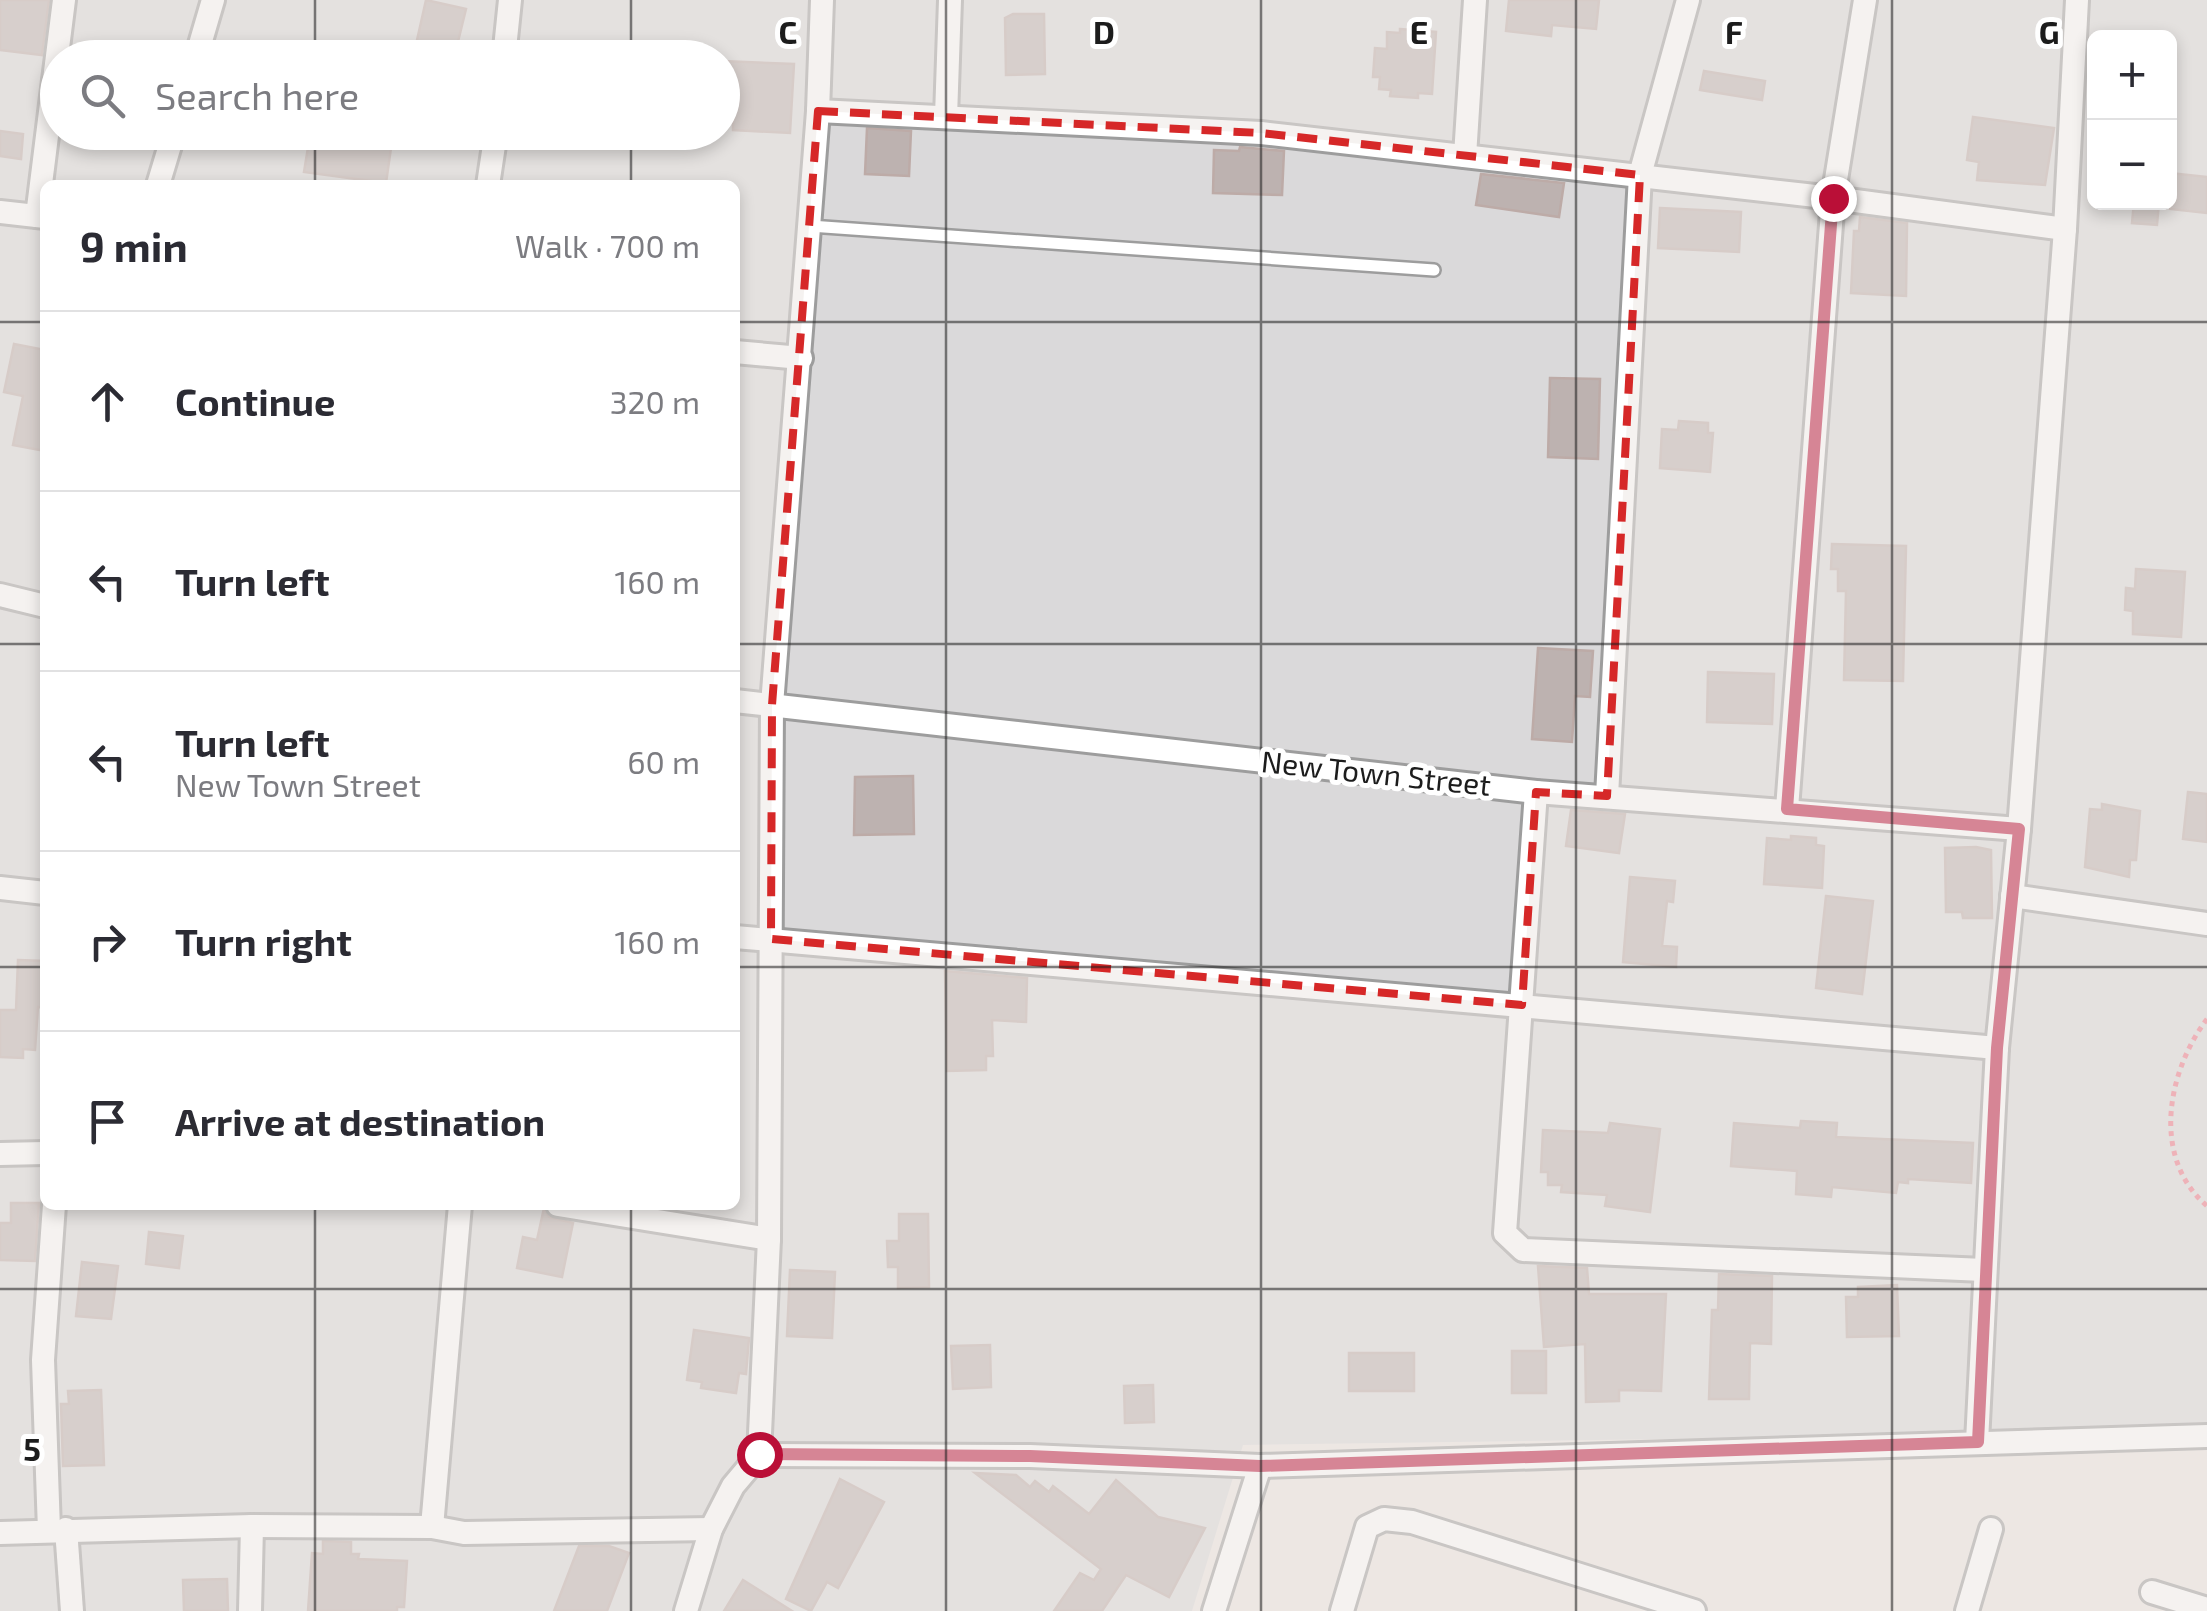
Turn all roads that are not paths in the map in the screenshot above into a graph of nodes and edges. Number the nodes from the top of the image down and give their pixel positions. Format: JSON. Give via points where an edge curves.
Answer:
{"nodes":[{"id":1,"x":64,"y":0,"type":"edge"},
{"id":2,"x":212,"y":0,"type":"edge"},
{"id":3,"x":510,"y":0,"type":"edge"},
{"id":4,"x":822,"y":0,"type":"edge"},
{"id":5,"x":950,"y":0,"type":"edge"},
{"id":6,"x":1474,"y":0,"type":"edge"},
{"id":7,"x":1688,"y":0,"type":"edge"},
{"id":8,"x":1865,"y":0,"type":"edge"},
{"id":9,"x":2077,"y":0,"type":"edge"},
{"id":10,"x":60,"y":40,"type":"edge"},
{"id":11,"x":201,"y":40,"type":"edge"},
{"id":12,"x":506,"y":40,"type":"edge"},
{"id":13,"x":818,"y":111,"type":"junction"},
{"id":14,"x":946,"y":117,"type":"junction"},
{"id":15,"x":48,"y":150,"type":"edge"},
{"id":16,"x":169,"y":150,"type":"edge"},
{"id":17,"x":491,"y":150,"type":"edge"},
{"id":18,"x":1465,"y":156,"type":"junction"},
{"id":19,"x":1640,"y":175,"type":"junction"},
{"id":20,"x":45,"y":180,"type":"edge"},
{"id":21,"x":160,"y":180,"type":"edge"},
{"id":22,"x":488,"y":180,"type":"edge"},
{"id":23,"x":1833,"y":198,"type":"junction"},
{"id":24,"x":0,"y":212,"type":"edge"},
{"id":25,"x":40,"y":217,"type":"edge"},
{"id":26,"x":810,"y":226,"type":"junction"},
{"id":27,"x":2065,"y":229,"type":"junction"},
{"id":28,"x":1434,"y":270,"type":"dead end"},
{"id":29,"x":740,"y":352,"type":"edge"},
{"id":30,"x":801,"y":358,"type":"junction"},
{"id":31,"x":0,"y":595,"type":"edge"},
{"id":32,"x":40,"y":605,"type":"edge"},
{"id":33,"x":740,"y":702,"type":"edge"},
{"id":34,"x":772,"y":705,"type":"junction"},
{"id":35,"x":1536,"y":792,"type":"junction"},
{"id":36,"x":1607,"y":796,"type":"junction"},
{"id":37,"x":1787,"y":809,"type":"junction"},
{"id":38,"x":2019,"y":829,"type":"junction"},
{"id":39,"x":0,"y":888,"type":"edge"},
{"id":40,"x":40,"y":892,"type":"edge"},
{"id":41,"x":2012,"y":896,"type":"junction"},
{"id":42,"x":2207,"y":924,"type":"edge"},
{"id":43,"x":740,"y":937,"type":"edge"},
{"id":44,"x":771,"y":939,"type":"junction"},
{"id":45,"x":1522,"y":1006,"type":"junction"},
{"id":46,"x":1997,"y":1048,"type":"junction"},
{"id":47,"x":40,"y":1153,"type":"edge"},
{"id":48,"x":0,"y":1154,"type":"edge"},
{"id":49,"x":54,"y":1210,"type":"edge"},
{"id":50,"x":460,"y":1210,"type":"edge"},
{"id":51,"x":589,"y":1210,"type":"edge"},
{"id":52,"x":769,"y":1239,"type":"junction"},
{"id":53,"x":1984,"y":1270,"type":"junction"},
{"id":54,"x":2207,"y":1436,"type":"edge"},
{"id":55,"x":1978,"y":1442,"type":"junction"},
{"id":56,"x":759,"y":1454,"type":"junction"},
{"id":57,"x":1260,"y":1466,"type":"junction"},
{"id":58,"x":252,"y":1526,"type":"junction"},
{"id":59,"x":432,"y":1527,"type":"junction"},
{"id":60,"x":710,"y":1528,"type":"junction"},
{"id":61,"x":1991,"y":1528,"type":"dead end"},
{"id":62,"x":57,"y":1529,"type":"junction"},
{"id":63,"x":0,"y":1533,"type":"edge"},
{"id":64,"x":2152,"y":1592,"type":"dead end"},
{"id":65,"x":2207,"y":1609,"type":"edge"},
{"id":66,"x":72,"y":1611,"type":"edge"},
{"id":67,"x":250,"y":1611,"type":"edge"},
{"id":68,"x":686,"y":1611,"type":"edge"},
{"id":69,"x":1214,"y":1611,"type":"edge"},
{"id":70,"x":1342,"y":1611,"type":"edge"},
{"id":71,"x":1694,"y":1611,"type":"edge"},
{"id":72,"x":1967,"y":1611,"type":"edge"}],
"edges":[{"from":1,"to":10,"type":"street"},
{"from":2,"to":11,"type":"street"},
{"from":3,"to":12,"type":"street"},
{"from":4,"to":13,"type":"street"},
{"from":5,"to":14,"type":"street"},
{"from":6,"to":18,"type":"street"},
{"from":7,"to":19,"type":"street"},
{"from":8,"to":23,"type":"street"},
{"from":9,"to":27,"type":"street"},
{"from":13,"to":14,"type":"street"},
{"from":13,"to":26,"type":"street"},
{"from":14,"to":18,"type":"street","via":[[1262,133]]},
{"from":15,"to":20,"type":"street"},
{"from":16,"to":21,"type":"street"},
{"from":17,"to":22,"type":"street"},
{"from":18,"to":19,"type":"street"},
{"from":19,"to":23,"type":"street"},
{"from":19,"to":36,"type":"street"},
{"from":23,"to":27,"type":"street"},
{"from":23,"to":37,"type":"street"},
{"from":24,"to":25,"type":"street"},
{"from":26,"to":28,"type":"lane"},
{"from":26,"to":30,"type":"street"},
{"from":27,"to":38,"type":"street"},
{"from":29,"to":30,"type":"street"},
{"from":30,"to":34,"type":"street"},
{"from":31,"to":32,"type":"street"},
{"from":33,"to":34,"type":"street","name":"New Town Street"},
{"from":34,"to":35,"type":"street","name":"New Town Street"},
{"from":34,"to":44,"type":"street"},
{"from":35,"to":36,"type":"street","name":"New Town Street"},
{"from":35,"to":45,"type":"street"},
{"from":36,"to":37,"type":"street","name":"New Town Street"},
{"from":37,"to":38,"type":"street","name":"New Town Street"},
{"from":38,"to":41,"type":"street"},
{"from":39,"to":40,"type":"street"},
{"from":41,"to":42,"type":"street"},
{"from":41,"to":46,"type":"street"},
{"from":43,"to":44,"type":"street"},
{"from":44,"to":45,"type":"street"},
{"from":44,"to":52,"type":"street"},
{"from":45,"to":46,"type":"street"},
{"from":45,"to":53,"type":"street","via":[[1505,1233],[1523,1250]]},
{"from":46,"to":53,"type":"street"},
{"from":47,"to":48,"type":"street"},
{"from":49,"to":62,"type":"street","via":[[43,1360]]},
{"from":50,"to":59,"type":"street"},
{"from":51,"to":52,"type":"street"},
{"from":52,"to":56,"type":"street"},
{"from":53,"to":55,"type":"street"},
{"from":54,"to":55,"type":"street"},
{"from":55,"to":57,"type":"street"},
{"from":56,"to":57,"type":"street"},
{"from":56,"to":60,"type":"street"},
{"from":57,"to":69,"type":"street"},
{"from":58,"to":59,"type":"street"},
{"from":58,"to":62,"type":"street"},
{"from":58,"to":67,"type":"street"},
{"from":59,"to":60,"type":"street","via":[[464,1533]]},
{"from":60,"to":68,"type":"street"},
{"from":61,"to":72,"type":"street"},
{"from":62,"to":63,"type":"street"},
{"from":62,"to":66,"type":"street"},
{"from":64,"to":65,"type":"street"},
{"from":70,"to":71,"type":"street","via":[[1368,1527],[1384,1519],[1412,1522]]}]}
